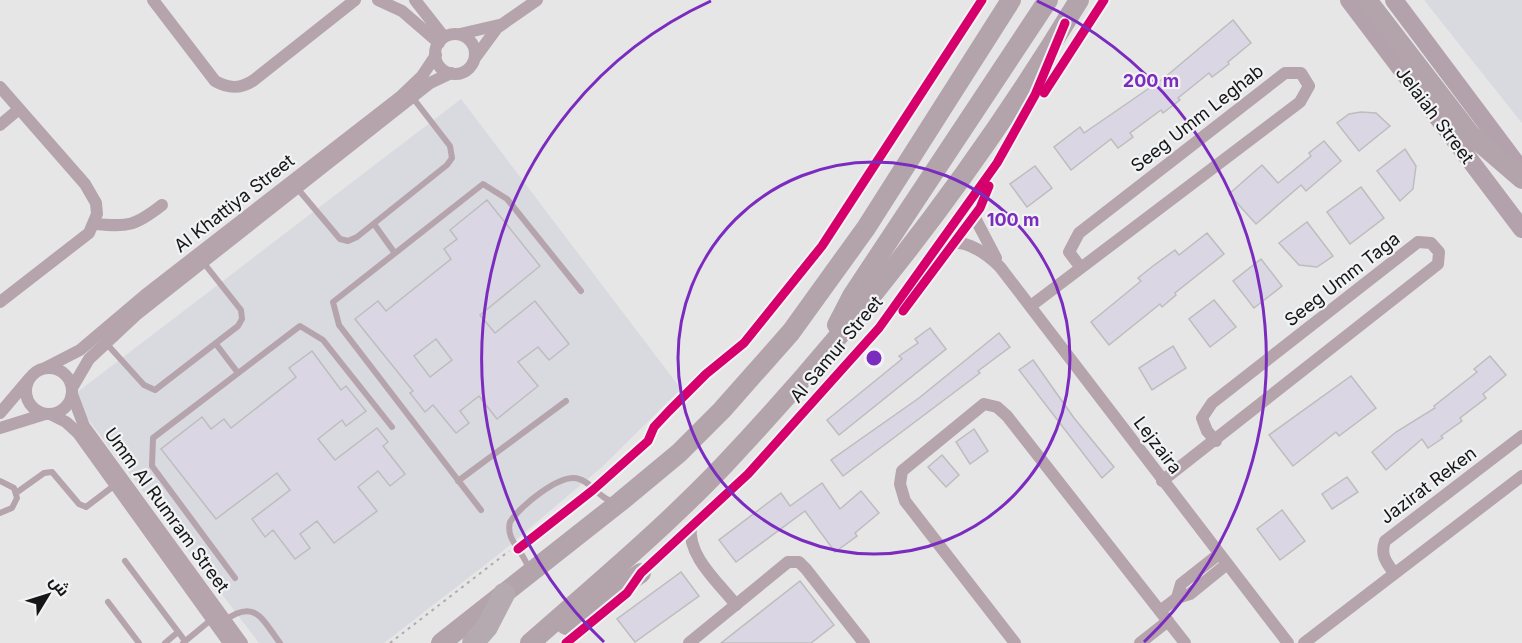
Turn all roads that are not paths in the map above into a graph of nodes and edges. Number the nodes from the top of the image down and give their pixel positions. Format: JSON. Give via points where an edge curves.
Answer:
{"nodes":[{"id":1,"x":153,"y":0,"type":"edge"},
{"id":2,"x":355,"y":0,"type":"edge"},
{"id":3,"x":378,"y":0,"type":"edge"},
{"id":4,"x":415,"y":0,"type":"edge"},
{"id":5,"x":537,"y":0,"type":"edge"},
{"id":6,"x":1011,"y":0,"type":"edge"},
{"id":7,"x":1048,"y":0,"type":"edge"},
{"id":8,"x":1079,"y":0,"type":"edge"},
{"id":9,"x":1086,"y":0,"type":"edge"},
{"id":10,"x":1349,"y":0,"type":"edge"},
{"id":11,"x":1366,"y":0,"type":"edge"},
{"id":12,"x":1394,"y":0,"type":"edge"},
{"id":13,"x":503,"y":23,"type":"junction"},
{"id":14,"x":1065,"y":23,"type":"junction"},
{"id":15,"x":460,"y":34,"type":"junction"},
{"id":16,"x":440,"y":45,"type":"junction"},
{"id":17,"x":474,"y":58,"type":"junction"},
{"id":18,"x":451,"y":73,"type":"junction"},
{"id":19,"x":0,"y":87,"type":"edge"},
{"id":20,"x":413,"y":98,"type":"junction"},
{"id":21,"x":19,"y":109,"type":"junction"},
{"id":22,"x":0,"y":125,"type":"edge"},
{"id":23,"x":1522,"y":171,"type":"edge"},
{"id":24,"x":1522,"y":179,"type":"edge"},
{"id":25,"x":297,"y":188,"type":"junction"},
{"id":26,"x":973,"y":197,"type":"junction"},
{"id":27,"x":162,"y":205,"type":"dead end"},
{"id":28,"x":95,"y":224,"type":"junction"},
{"id":29,"x":374,"y":224,"type":"junction"},
{"id":30,"x":1522,"y":229,"type":"edge"},
{"id":31,"x":394,"y":252,"type":"junction"},
{"id":32,"x":934,"y":252,"type":"junction"},
{"id":33,"x":202,"y":262,"type":"junction"},
{"id":34,"x":1000,"y":267,"type":"junction"},
{"id":35,"x":1081,"y":268,"type":"junction"},
{"id":36,"x":581,"y":291,"type":"dead end"},
{"id":37,"x":0,"y":302,"type":"edge"},
{"id":38,"x":1032,"y":305,"type":"junction"},
{"id":39,"x":105,"y":342,"type":"junction"},
{"id":40,"x":216,"y":344,"type":"junction"},
{"id":41,"x":821,"y":357,"type":"junction"},
{"id":42,"x":45,"y":368,"type":"junction"},
{"id":43,"x":238,"y":373,"type":"junction"},
{"id":44,"x":30,"y":379,"type":"junction"},
{"id":45,"x":72,"y":391,"type":"junction"},
{"id":46,"x":566,"y":401,"type":"dead end"},
{"id":47,"x":0,"y":413,"type":"edge"},
{"id":48,"x":49,"y":415,"type":"junction"},
{"id":49,"x":392,"y":427,"type":"dead end"},
{"id":50,"x":0,"y":428,"type":"edge"},
{"id":51,"x":1522,"y":436,"type":"edge"},
{"id":52,"x":1216,"y":441,"type":"junction"},
{"id":53,"x":1522,"y":476,"type":"edge"},
{"id":54,"x":0,"y":481,"type":"edge"},
{"id":55,"x":458,"y":481,"type":"junction"},
{"id":56,"x":1162,"y":481,"type":"junction"},
{"id":57,"x":115,"y":486,"type":"junction"},
{"id":58,"x":16,"y":493,"type":"junction"},
{"id":59,"x":620,"y":502,"type":"junction"},
{"id":60,"x":481,"y":510,"type":"dead end"},
{"id":61,"x":0,"y":513,"type":"edge"},
{"id":62,"x":692,"y":527,"type":"junction"},
{"id":63,"x":667,"y":549,"type":"junction"},
{"id":64,"x":695,"y":552,"type":"junction"},
{"id":65,"x":1223,"y":559,"type":"junction"},
{"id":66,"x":125,"y":561,"type":"dead end"},
{"id":67,"x":641,"y":573,"type":"junction"},
{"id":68,"x":1395,"y":573,"type":"junction"},
{"id":69,"x":529,"y":574,"type":"junction"},
{"id":70,"x":235,"y":578,"type":"dead end"},
{"id":71,"x":504,"y":594,"type":"junction"},
{"id":72,"x":108,"y":602,"type":"dead end"},
{"id":73,"x":736,"y":605,"type":"junction"},
{"id":74,"x":1164,"y":616,"type":"junction"},
{"id":75,"x":218,"y":620,"type":"junction"},
{"id":76,"x":178,"y":632,"type":"junction"},
{"id":77,"x":695,"y":641,"type":"edge"},
{"id":78,"x":184,"y":642,"type":"edge"},
{"id":79,"x":139,"y":643,"type":"edge"},
{"id":80,"x":165,"y":643,"type":"edge"},
{"id":81,"x":229,"y":643,"type":"edge"},
{"id":82,"x":242,"y":643,"type":"edge"},
{"id":83,"x":280,"y":643,"type":"edge"},
{"id":84,"x":441,"y":643,"type":"edge"},
{"id":85,"x":473,"y":643,"type":"edge"},
{"id":86,"x":532,"y":643,"type":"edge"},
{"id":87,"x":566,"y":643,"type":"edge"},
{"id":88,"x":864,"y":643,"type":"edge"},
{"id":89,"x":1015,"y":643,"type":"edge"},
{"id":90,"x":1140,"y":643,"type":"edge"},
{"id":91,"x":1185,"y":643,"type":"edge"},
{"id":92,"x":1288,"y":643,"type":"edge"},
{"id":93,"x":1305,"y":643,"type":"edge"}],
"edges":[{"from":1,"to":2,"type":"street","via":[[215,81],[231,88],[247,85]]},
{"from":3,"to":16,"type":"street","via":[[411,17]]},
{"from":4,"to":16,"type":"street"},
{"from":5,"to":13,"type":"street"},
{"from":6,"to":59,"type":"main road","via":[[866,228],[791,332],[679,453]]},
{"from":7,"to":41,"type":"main road","via":[[852,296]]},
{"from":8,"to":14,"type":"main road","name":"Al Samur Street"},
{"from":9,"to":14,"type":"main road"},
{"from":10,"to":30,"type":"main road","name":"Jelaiah Street"},
{"from":11,"to":24,"type":"main road","via":[[1472,135]]},
{"from":12,"to":23,"type":"main road","name":"Jelaiah Street"},
{"from":13,"to":15,"type":"street"},
{"from":13,"to":17,"type":"street"},
{"from":14,"to":26,"type":"street","name":"Al Samur Street","via":[[1013,136]]},
{"from":14,"to":41,"type":"main road","name":"Al Samur Street","via":[[982,150]]},
{"from":15,"to":16,"type":"street"},
{"from":15,"to":17,"type":"street","via":[[470,41]]},
{"from":16,"to":18,"type":"street","via":[[440,66]]},
{"from":16,"to":42,"type":"street","name":"Al Khattiya Street","via":[[422,76],[409,89],[80,350]]},
{"from":17,"to":18,"type":"street","via":[[463,72]]},
{"from":18,"to":20,"type":"street","name":"Al Khattiya Street","via":[[430,83]]},
{"from":19,"to":21,"type":"street"},
{"from":20,"to":25,"type":"street","name":"Al Khattiya Street"},
{"from":20,"to":29,"type":"lane","via":[[450,146],[452,158]]},
{"from":21,"to":22,"type":"street"},
{"from":21,"to":28,"type":"street","via":[[92,193],[96,203]]},
{"from":25,"to":29,"type":"lane","via":[[340,239],[353,240]]},
{"from":25,"to":33,"type":"street","name":"Al Khattiya Street"},
{"from":26,"to":32,"type":"street","name":"Al Samur Street"},
{"from":26,"to":34,"type":"street","name":"Lejzaira","via":[[974,216]]},
{"from":27,"to":28,"type":"street","via":[[137,224]]},
{"from":28,"to":37,"type":"street","via":[[81,240]]},
{"from":29,"to":31,"type":"lane"},
{"from":31,"to":36,"type":"lane","via":[[483,184],[507,199]]},
{"from":31,"to":55,"type":"lane","via":[[333,302],[339,326]]},
{"from":32,"to":34,"type":"street","name":"Lejzaira","via":[[955,243],[985,253]]},
{"from":32,"to":62,"type":"street","name":"Al Samur Street","via":[[879,328],[819,397],[748,474]]},
{"from":33,"to":39,"type":"street","name":"Al Khattiya Street"},
{"from":33,"to":40,"type":"lane","via":[[242,314],[238,326]]},
{"from":34,"to":38,"type":"street","name":"Lejzaira"},
{"from":35,"to":35,"type":"street","name":"Seeg Umm Leghab","via":[[1300,102],[1309,86],[1306,79],[1301,74],[1285,73],[1079,233],[1069,252]]},
{"from":35,"to":38,"type":"street","name":"Seeg Umm Leghab"},
{"from":38,"to":56,"type":"street","name":"Lejzaira"},
{"from":39,"to":40,"type":"lane","via":[[144,385],[155,390]]},
{"from":39,"to":45,"type":"street","name":"Al Khattiya Street","via":[[84,366]]},
{"from":40,"to":43,"type":"lane"},
{"from":41,"to":86,"type":"main road","name":"Al Samur Street","via":[[724,465]]},
{"from":42,"to":44,"type":"street"},
{"from":42,"to":45,"type":"street","via":[[63,373]]},
{"from":43,"to":49,"type":"lane","via":[[300,326],[323,340]]},
{"from":43,"to":70,"type":"lane","via":[[153,438],[152,466]]},
{"from":44,"to":47,"type":"street"},
{"from":44,"to":48,"type":"street","via":[[28,401],[38,412]]},
{"from":45,"to":48,"type":"street","via":[[68,406]]},
{"from":45,"to":75,"type":"street","name":"Umm Al Rumram Street","via":[[84,426]]},
{"from":46,"to":55,"type":"lane"},
{"from":48,"to":50,"type":"street"},
{"from":48,"to":57,"type":"street","name":"Umm Al Rumram Street","via":[[66,422],[78,433]]},
{"from":51,"to":68,"type":"street","name":"Jazirat Reken","via":[[1385,541],[1381,550]]},
{"from":52,"to":52,"type":"street","name":"Seeg Umm Taga","via":[[1438,264],[1439,252],[1431,243],[1418,242],[1212,403],[1202,418]]},
{"from":52,"to":56,"type":"street","name":"Seeg Umm Taga"},
{"from":53,"to":68,"type":"street"},
{"from":54,"to":58,"type":"lane","via":[[10,484]]},
{"from":55,"to":60,"type":"lane"},
{"from":56,"to":65,"type":"street","name":"Lejzaira"},
{"from":57,"to":58,"type":"lane","via":[[87,507],[78,504],[52,472],[44,473]]},
{"from":57,"to":75,"type":"street","name":"Umm Al Rumram Street"},
{"from":58,"to":61,"type":"lane","via":[[12,508]]},
{"from":59,"to":69,"type":"main road"},
{"from":59,"to":69,"type":"lane","via":[[603,498],[580,479],[563,478],[513,518],[509,533],[526,561]]},
{"from":62,"to":63,"type":"street","name":"Al Samur Street"},
{"from":62,"to":64,"type":"street"},
{"from":63,"to":64,"type":"street"},
{"from":63,"to":67,"type":"street","name":"Al Samur Street"},
{"from":64,"to":73,"type":"street"},
{"from":65,"to":74,"type":"street","via":[[1181,584],[1177,598]]},
{"from":65,"to":92,"type":"street","name":"Lejzaira"},
{"from":66,"to":76,"type":"lane"},
{"from":67,"to":86,"type":"main road","via":[[569,624]]},
{"from":67,"to":87,"type":"street","name":"Al Samur Street","via":[[627,593]]},
{"from":68,"to":93,"type":"street"},
{"from":69,"to":71,"type":"main road"},
{"from":71,"to":84,"type":"main road"},
{"from":71,"to":85,"type":"highway","via":[[487,627]]},
{"from":72,"to":79,"type":"lane"},
{"from":73,"to":77,"type":"street"},
{"from":73,"to":88,"type":"street","via":[[788,562],[799,562]]},
{"from":74,"to":89,"type":"street","via":[[1007,417],[997,406],[984,404],[902,471],[900,484],[905,501]]},
{"from":74,"to":90,"type":"street"},
{"from":74,"to":91,"type":"street"},
{"from":75,"to":78,"type":"lane"},
{"from":75,"to":81,"type":"street","name":"Umm Al Rumram Street"},
{"from":75,"to":82,"type":"street","name":"Umm Al Rumram Street"},
{"from":75,"to":83,"type":"lane","via":[[250,610]]},
{"from":76,"to":78,"type":"lane"},
{"from":76,"to":80,"type":"lane"}]}
